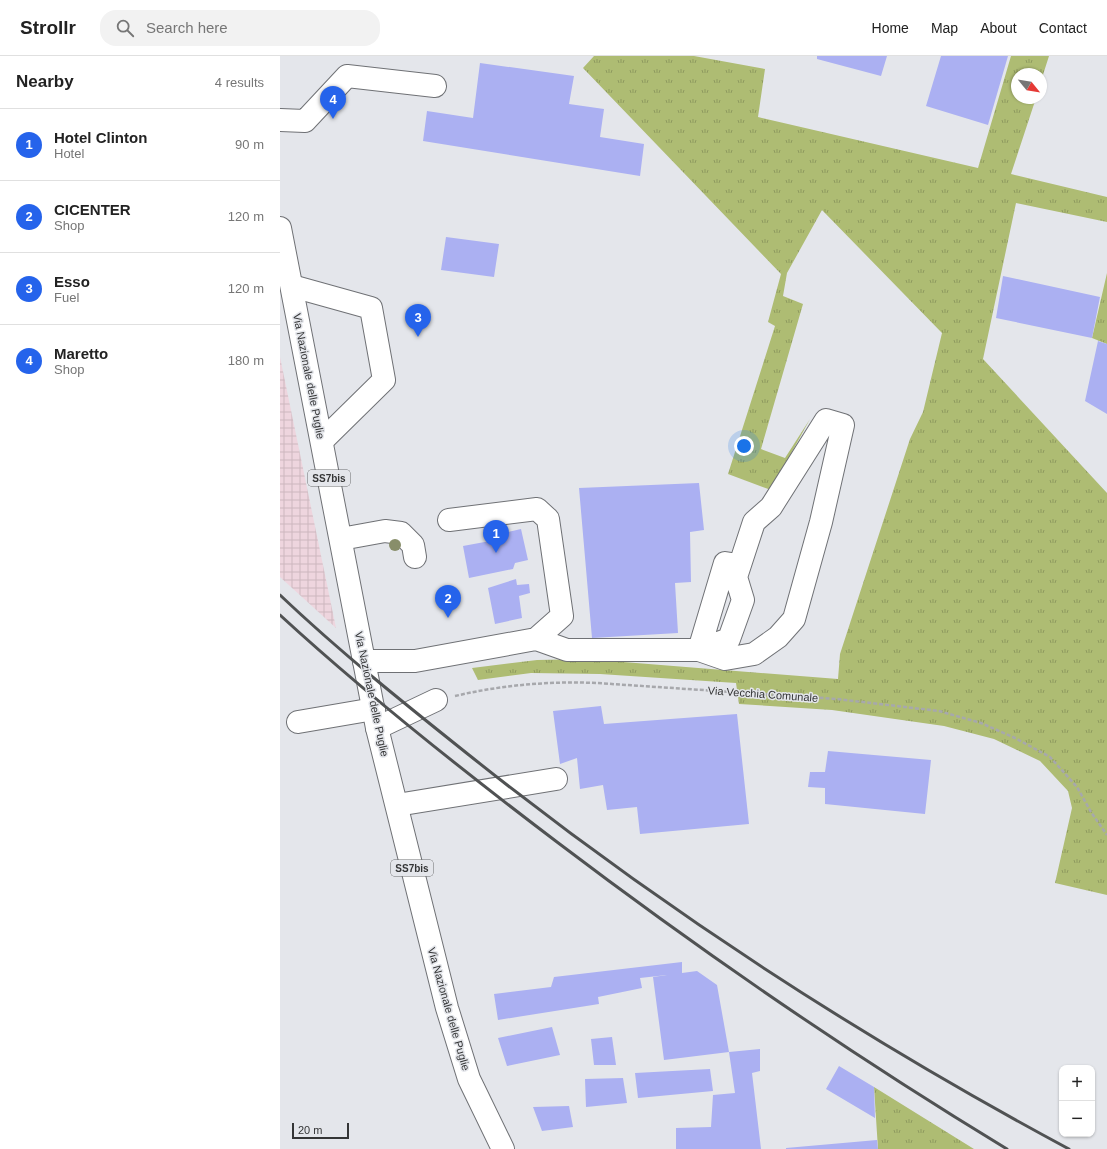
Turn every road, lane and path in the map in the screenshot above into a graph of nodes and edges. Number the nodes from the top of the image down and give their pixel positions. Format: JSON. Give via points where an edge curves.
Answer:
{"nodes":[{"id":1,"x":435,"y":86,"type":"dead end"},
{"id":2,"x":280,"y":120,"type":"edge"},
{"id":3,"x":280,"y":228,"type":"edge"},
{"id":4,"x":292,"y":286,"type":"junction"},
{"id":5,"x":322,"y":441,"type":"junction"},
{"id":6,"x":449,"y":520,"type":"dead end"},
{"id":7,"x":341,"y":539,"type":"junction"},
{"id":8,"x":415,"y":557,"type":"dead end"},
{"id":9,"x":536,"y":639,"type":"junction"},
{"id":10,"x":699,"y":650,"type":"junction"},
{"id":11,"x":364,"y":662,"type":"junction"},
{"id":12,"x":436,"y":700,"type":"joint"},
{"id":13,"x":376,"y":718,"type":"junction"},
{"id":14,"x":298,"y":722,"type":"dead end"},
{"id":15,"x":556,"y":779,"type":"dead end"},
{"id":16,"x":397,"y":805,"type":"junction"},
{"id":17,"x":1107,"y":834,"type":"edge"},
{"id":18,"x":503,"y":1149,"type":"edge"}],
"edges":[{"from":1,"to":2,"type":"main road","via":[[347,76],[305,121]]},
{"from":3,"to":4,"type":"main road","name":"Via Nazionale delle Puglie","number":"SS7bis"},
{"from":4,"to":5,"type":"main road","name":"Via Nazionale delle Puglie","number":"SS7bis"},
{"from":4,"to":5,"type":"main road","via":[[370,308],[384,380]]},
{"from":5,"to":7,"type":"main road","name":"Via Nazionale delle Puglie","number":"SS7bis"},
{"from":6,"to":9,"type":"main road","via":[[537,509],[548,520],[562,616]]},
{"from":7,"to":8,"type":"main road","via":[[385,531],[402,533],[413,545]]},
{"from":7,"to":11,"type":"main road","name":"Via Nazionale delle Puglie","number":"SS7bis"},
{"from":9,"to":10,"type":"main road","via":[[567,650]]},
{"from":9,"to":11,"type":"main road","via":[[415,661]]},
{"from":10,"to":10,"type":"main road","via":[[725,659],[754,654],[778,637],[794,619],[821,522],[843,425],[826,420],[771,507],[754,522],[739,566],[725,563]]},
{"from":11,"to":13,"type":"main road","name":"Via Nazionale delle Puglie","number":"SS7bis"},
{"from":12,"to":13,"type":"main road"},
{"from":12,"to":17,"type":"path","name":"Via Vecchia Comunale","via":[[511,685],[573,682],[837,699],[939,711],[981,723],[1050,757],[1077,787]]},
{"from":13,"to":14,"type":"main road"},
{"from":13,"to":16,"type":"main road","name":"Via Nazionale delle Puglie","number":"SS7bis"},
{"from":15,"to":16,"type":"main road"},
{"from":16,"to":18,"type":"main road","name":"Via Nazionale delle Puglie","number":"SS7bis","via":[[447,1008],[467,1072]]}]}
